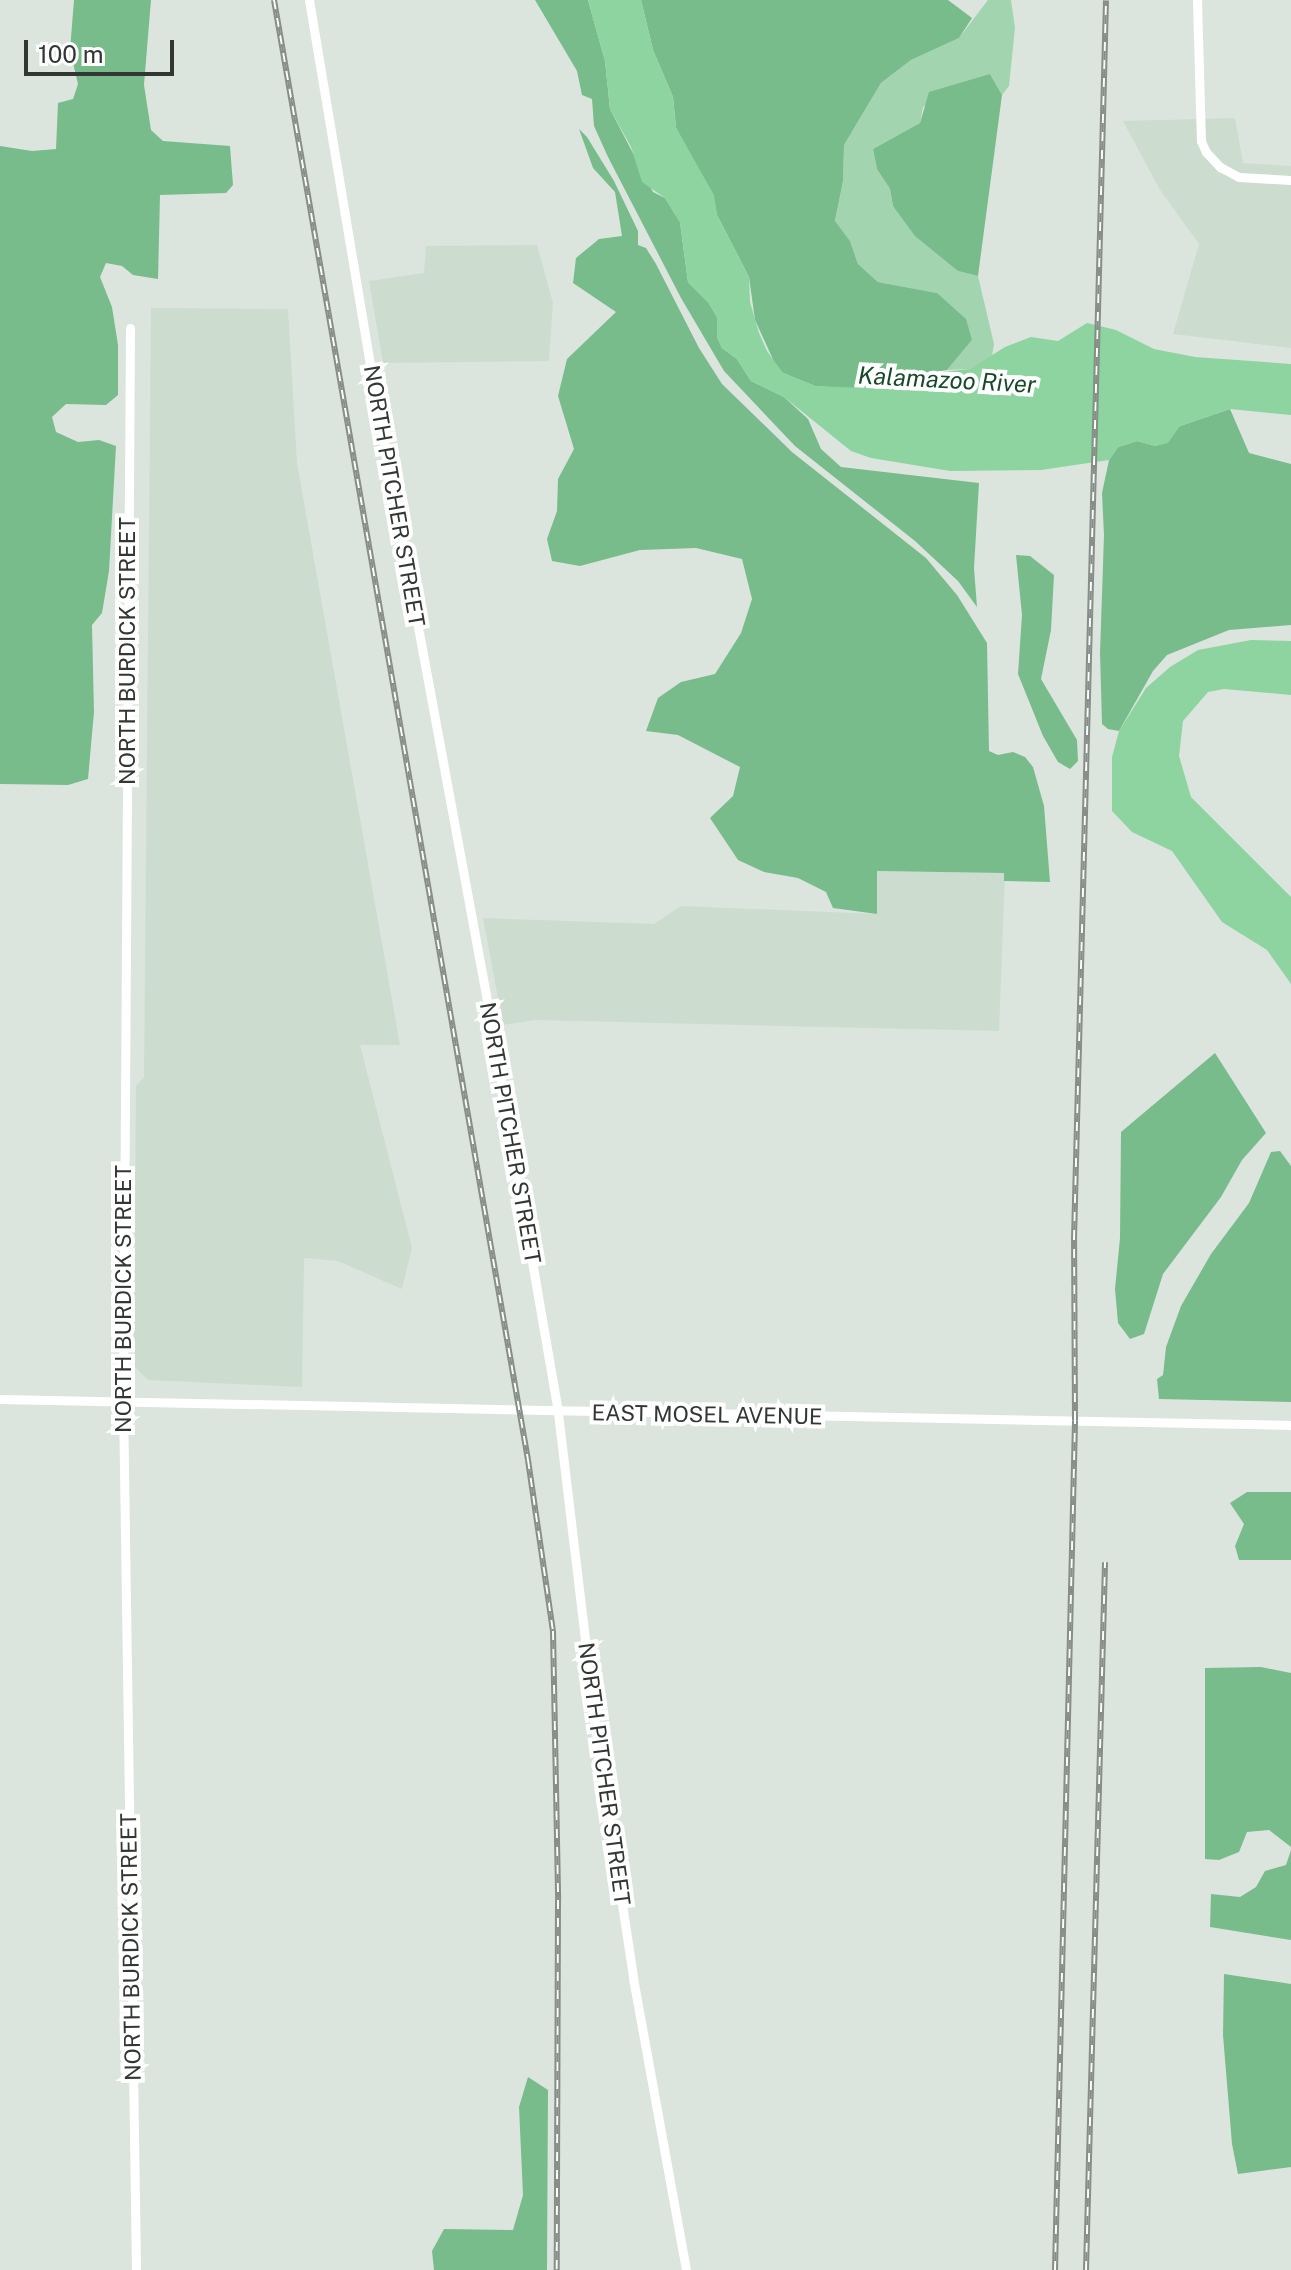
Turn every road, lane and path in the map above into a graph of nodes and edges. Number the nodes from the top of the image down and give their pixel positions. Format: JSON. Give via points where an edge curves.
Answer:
{"nodes":[{"id":1,"x":309,"y":0,"type":"edge"},
{"id":2,"x":1197,"y":0,"type":"edge"},
{"id":3,"x":1291,"y":180,"type":"edge"},
{"id":4,"x":130,"y":328,"type":"dead end"},
{"id":5,"x":0,"y":1399,"type":"edge"},
{"id":6,"x":123,"y":1402,"type":"junction"},
{"id":7,"x":558,"y":1413,"type":"junction"},
{"id":8,"x":1291,"y":1425,"type":"edge"},
{"id":9,"x":136,"y":2270,"type":"edge"},
{"id":10,"x":686,"y":2270,"type":"edge"}],
"edges":[{"from":1,"to":7,"type":"street","name":"NORTH PITCHER STREET"},
{"from":2,"to":3,"type":"street","via":[[1201,141],[1206,152],[1239,177]]},
{"from":4,"to":6,"type":"street","name":"NORTH BURDICK STREET"},
{"from":5,"to":6,"type":"street","name":"EAST MOSEL AVENUE"},
{"from":6,"to":7,"type":"street","name":"EAST MOSEL AVENUE"},
{"from":6,"to":9,"type":"street","name":"NORTH BURDICK STREET"},
{"from":7,"to":8,"type":"street","name":"EAST MOSEL AVENUE"},
{"from":7,"to":10,"type":"street","name":"NORTH PITCHER STREET","via":[[596,1732],[633,1978]]}]}
